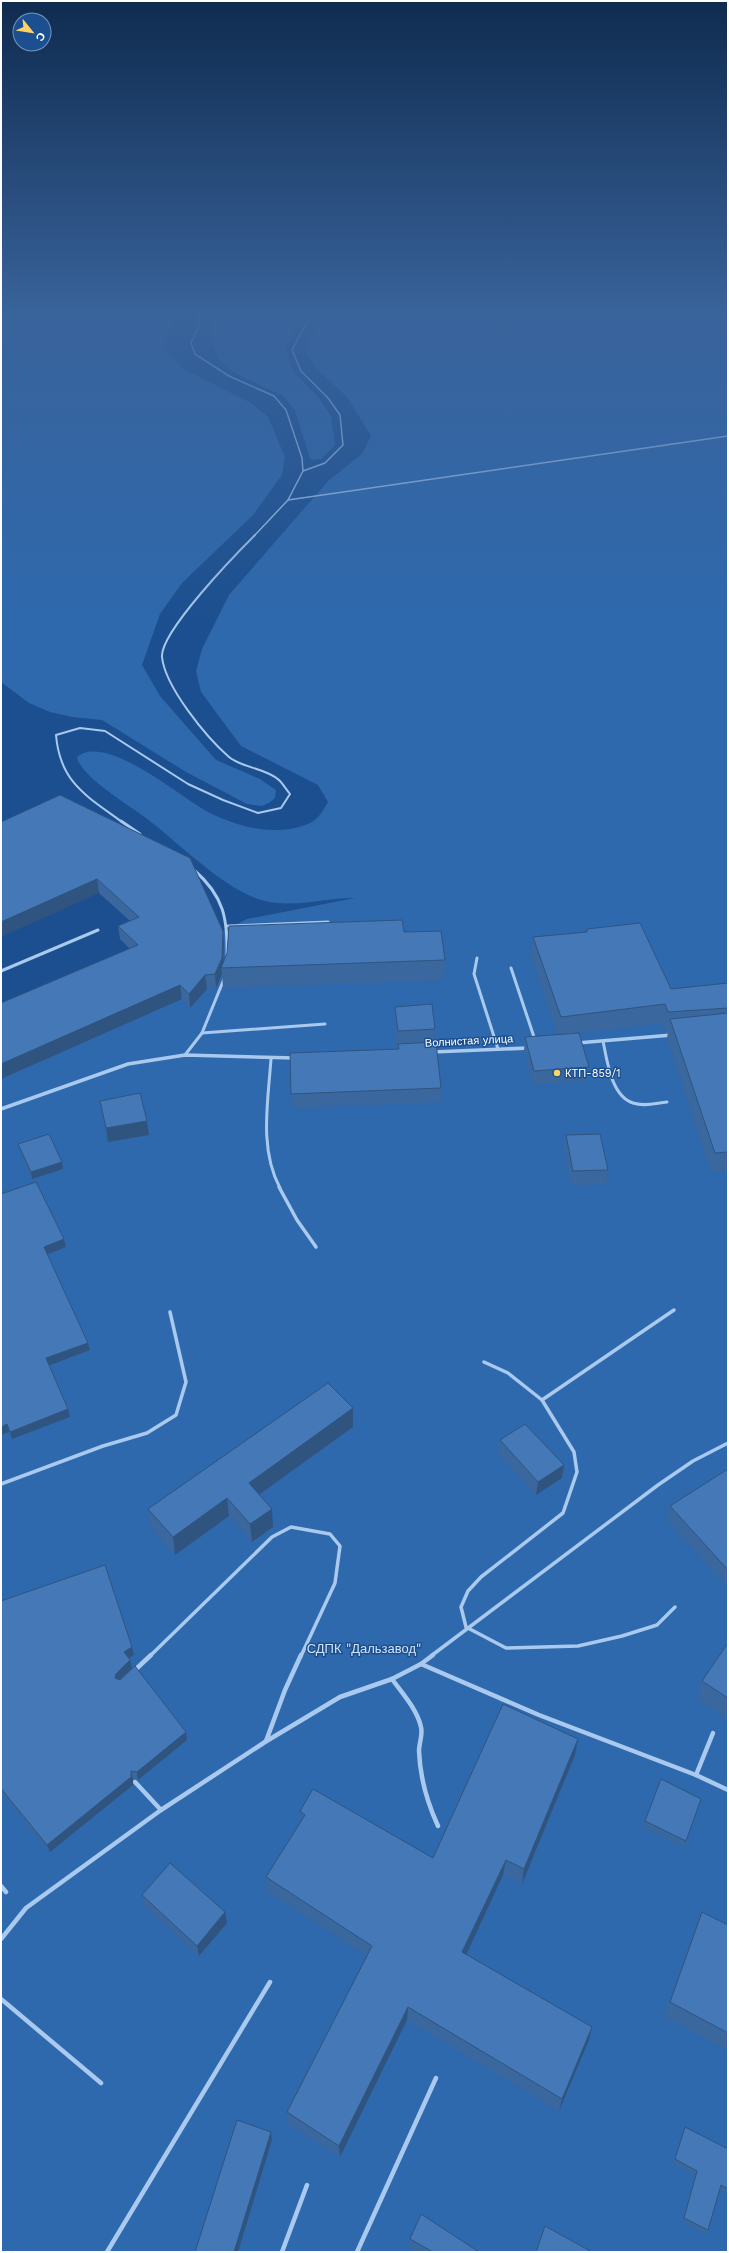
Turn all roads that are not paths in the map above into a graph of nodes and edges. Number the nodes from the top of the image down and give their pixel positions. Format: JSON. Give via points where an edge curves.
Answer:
{"nodes":[{"id":1,"x":288,"y":416,"type":"edge"},
{"id":2,"x":340,"y":416,"type":"edge"},
{"id":3,"x":728,"y":436,"type":"edge"},
{"id":4,"x":303,"y":471,"type":"junction"},
{"id":5,"x":288,"y":500,"type":"junction"},
{"id":6,"x":143,"y":836,"type":"edge"},
{"id":7,"x":192,"y":868,"type":"edge"},
{"id":8,"x":328,"y":922,"type":"edge"},
{"id":9,"x":228,"y":926,"type":"junction"},
{"id":10,"x":98,"y":930,"type":"dead end"},
{"id":11,"x":477,"y":958,"type":"dead end"},
{"id":12,"x":226,"y":965,"type":"edge"},
{"id":13,"x":511,"y":968,"type":"dead end"},
{"id":14,"x":1,"y":971,"type":"edge"},
{"id":15,"x":226,"y":972,"type":"edge"},
{"id":16,"x":325,"y":1024,"type":"dead end"},
{"id":17,"x":202,"y":1033,"type":"junction"},
{"id":18,"x":674,"y":1034,"type":"edge"},
{"id":19,"x":603,"y":1041,"type":"junction"},
{"id":20,"x":574,"y":1044,"type":"edge"},
{"id":21,"x":538,"y":1047,"type":"joint"},
{"id":22,"x":498,"y":1049,"type":"junction"},
{"id":23,"x":428,"y":1052,"type":"edge"},
{"id":24,"x":186,"y":1055,"type":"junction"},
{"id":25,"x":302,"y":1058,"type":"edge"},
{"id":26,"x":271,"y":1059,"type":"junction"},
{"id":27,"x":667,"y":1102,"type":"dead end"},
{"id":28,"x":1,"y":1109,"type":"edge"},
{"id":29,"x":316,"y":1247,"type":"dead end"},
{"id":30,"x":674,"y":1310,"type":"dead end"},
{"id":31,"x":170,"y":1312,"type":"dead end"},
{"id":32,"x":484,"y":1362,"type":"dead end"},
{"id":33,"x":542,"y":1400,"type":"junction"},
{"id":34,"x":728,"y":1443,"type":"edge"},
{"id":35,"x":1,"y":1484,"type":"edge"},
{"id":36,"x":675,"y":1607,"type":"dead end"},
{"id":37,"x":466,"y":1627,"type":"junction"},
{"id":38,"x":422,"y":1664,"type":"junction"},
{"id":39,"x":131,"y":1674,"type":"edge"},
{"id":40,"x":392,"y":1679,"type":"junction"},
{"id":41,"x":713,"y":1733,"type":"dead end"},
{"id":42,"x":265,"y":1742,"type":"junction"},
{"id":43,"x":696,"y":1775,"type":"junction"},
{"id":44,"x":136,"y":1782,"type":"edge"},
{"id":45,"x":728,"y":1790,"type":"edge"},
{"id":46,"x":161,"y":1810,"type":"junction"},
{"id":47,"x":438,"y":1826,"type":"dead end"},
{"id":48,"x":1,"y":1886,"type":"edge"},
{"id":49,"x":6,"y":1892,"type":"dead end"},
{"id":50,"x":1,"y":1939,"type":"edge"},
{"id":51,"x":270,"y":1982,"type":"dead end"},
{"id":52,"x":1,"y":1999,"type":"edge"},
{"id":53,"x":436,"y":2078,"type":"dead end"},
{"id":54,"x":101,"y":2083,"type":"dead end"},
{"id":55,"x":307,"y":2185,"type":"dead end"},
{"id":56,"x":107,"y":2252,"type":"edge"},
{"id":57,"x":282,"y":2252,"type":"edge"},
{"id":58,"x":358,"y":2252,"type":"edge"}],
"edges":[{"from":1,"to":4,"type":"lane","via":[[302,458]]},
{"from":2,"to":4,"type":"lane","via":[[342,445],[325,463]]},
{"from":3,"to":5,"type":"lane"},
{"from":4,"to":5,"type":"lane"},
{"from":5,"to":6,"type":"lane","via":[[209,584],[169,637],[162,656],[172,684],[196,722],[230,758],[278,779],[290,794],[280,808],[258,813],[223,800],[188,784],[105,731],[76,727],[56,735],[57,755],[66,774],[91,797]]},
{"from":7,"to":9,"type":"lane","via":[[214,890]]},
{"from":8,"to":9,"type":"lane"},
{"from":9,"to":12,"type":"lane"},
{"from":10,"to":14,"type":"lane"},
{"from":11,"to":22,"type":"lane","via":[[474,974]]},
{"from":13,"to":21,"type":"lane"},
{"from":15,"to":17,"type":"lane"},
{"from":16,"to":17,"type":"lane"},
{"from":17,"to":24,"type":"lane"},
{"from":18,"to":19,"type":"street"},
{"from":19,"to":20,"type":"street"},
{"from":19,"to":27,"type":"lane","via":[[618,1091],[624,1098],[631,1103],[642,1105]]},
{"from":21,"to":22,"type":"street","name":"Волнистая улица"},
{"from":22,"to":23,"type":"street","name":"Волнистая улица"},
{"from":24,"to":26,"type":"street"},
{"from":24,"to":28,"type":"street","via":[[128,1064]]},
{"from":25,"to":26,"type":"street"},
{"from":26,"to":29,"type":"lane","via":[[266,1143],[274,1179]]},
{"from":30,"to":33,"type":"lane"},
{"from":31,"to":35,"type":"lane","via":[[186,1382],[176,1415],[147,1433],[103,1446]]},
{"from":32,"to":33,"type":"lane","via":[[508,1373]]},
{"from":33,"to":37,"type":"lane","via":[[574,1452],[577,1472],[564,1513],[468,1590],[461,1607]]},
{"from":34,"to":37,"type":"lane","via":[[680,1471],[526,1586]]},
{"from":36,"to":37,"type":"lane","via":[[657,1625],[578,1646],[506,1648]]},
{"from":37,"to":38,"type":"lane"},
{"from":38,"to":40,"type":"lane"},
{"from":38,"to":43,"type":"lane","via":[[539,1715]]},
{"from":39,"to":42,"type":"lane","via":[[272,1537],[291,1527],[330,1534],[340,1546],[335,1584],[285,1690]]},
{"from":40,"to":42,"type":"lane","via":[[340,1697]]},
{"from":40,"to":47,"type":"lane","via":[[415,1712],[421,1727],[420,1771],[427,1802]]},
{"from":41,"to":43,"type":"lane"},
{"from":42,"to":46,"type":"lane"},
{"from":43,"to":45,"type":"lane"},
{"from":44,"to":46,"type":"lane"},
{"from":46,"to":50,"type":"lane","via":[[26,1908]]},
{"from":48,"to":49,"type":"lane"},
{"from":51,"to":56,"type":"lane"},
{"from":52,"to":54,"type":"lane"},
{"from":53,"to":58,"type":"lane"},
{"from":55,"to":57,"type":"lane"}]}
